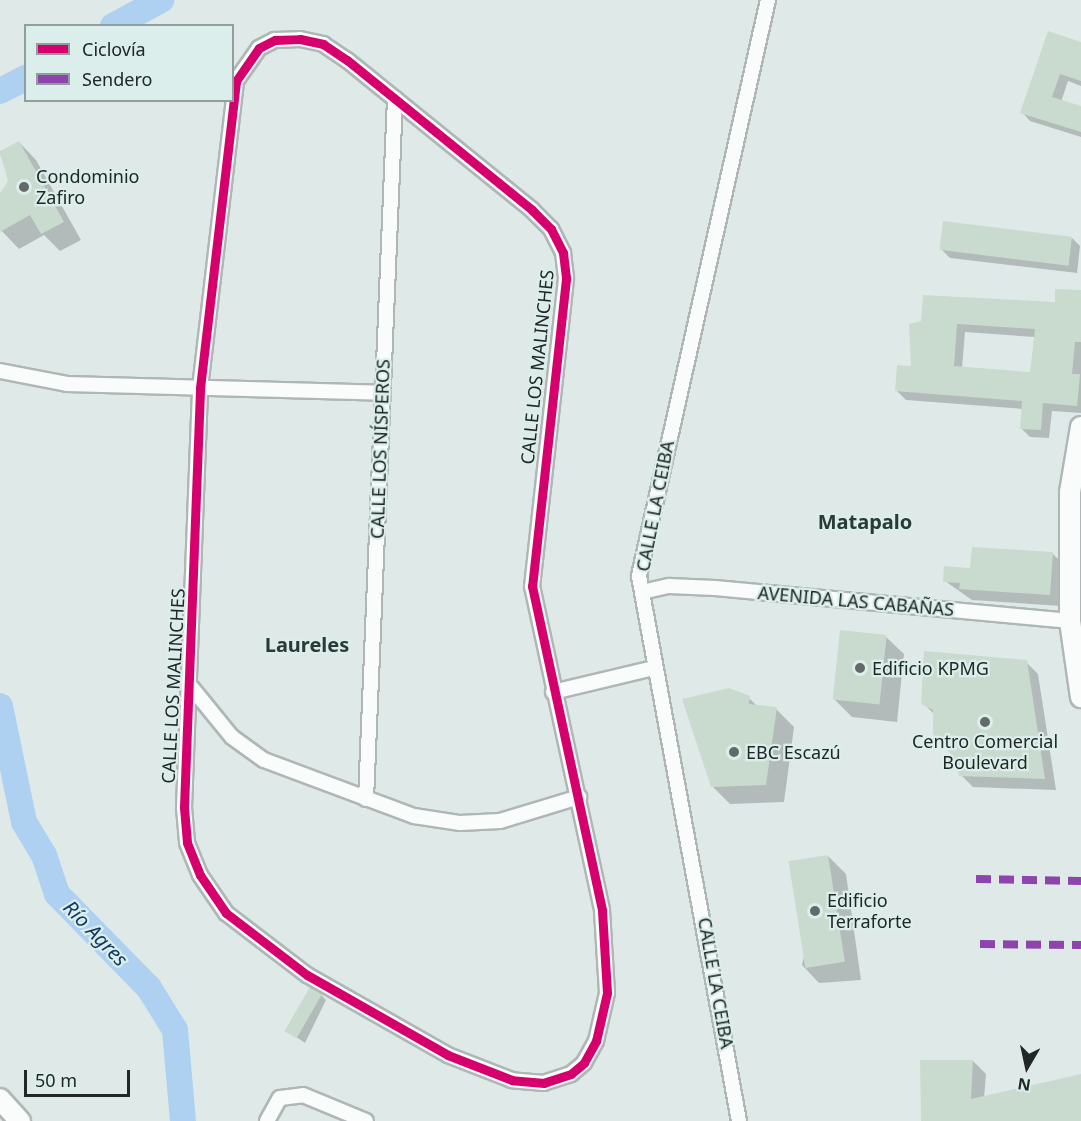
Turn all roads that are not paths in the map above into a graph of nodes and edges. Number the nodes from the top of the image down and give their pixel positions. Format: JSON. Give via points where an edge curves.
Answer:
{"nodes":[{"id":1,"x":768,"y":0,"type":"edge"},
{"id":2,"x":234,"y":98,"type":"edge"},
{"id":3,"x":395,"y":99,"type":"junction"},
{"id":4,"x":234,"y":102,"type":"edge"},
{"id":5,"x":0,"y":371,"type":"edge"},
{"id":6,"x":200,"y":388,"type":"junction"},
{"id":7,"x":382,"y":393,"type":"junction"},
{"id":8,"x":1081,"y":427,"type":"edge"},
{"id":9,"x":642,"y":592,"type":"junction"},
{"id":10,"x":1070,"y":621,"type":"junction"},
{"id":11,"x":654,"y":669,"type":"junction"},
{"id":12,"x":192,"y":688,"type":"junction"},
{"id":13,"x":553,"y":692,"type":"junction"},
{"id":14,"x":1081,"y":697,"type":"edge"},
{"id":15,"x":579,"y":797,"type":"junction"},
{"id":16,"x":366,"y":799,"type":"junction"},
{"id":17,"x":0,"y":1099,"type":"edge"},
{"id":18,"x":20,"y":1121,"type":"edge"},
{"id":19,"x":267,"y":1121,"type":"edge"},
{"id":20,"x":366,"y":1121,"type":"edge"},
{"id":21,"x":739,"y":1121,"type":"edge"}],
"edges":[{"from":1,"to":9,"type":"street","name":"CALLE LA CEIBA","via":[[643,549]]},
{"from":2,"to":3,"type":"street","name":"CALLE LOS MALINCHES","via":[[244,64],[275,40],[323,44]]},
{"from":3,"to":7,"type":"street","name":"CALLE LOS NÍSPEROS"},
{"from":3,"to":13,"type":"street","name":"CALLE LOS MALINCHES","via":[[543,219],[563,253],[566,279],[532,586]]},
{"from":4,"to":6,"type":"street","name":"CALLE LOS MALINCHES"},
{"from":5,"to":6,"type":"street","via":[[67,384]]},
{"from":6,"to":7,"type":"street"},
{"from":6,"to":12,"type":"street","name":"CALLE LOS MALINCHES"},
{"from":7,"to":16,"type":"street","name":"CALLE LOS NÍSPEROS"},
{"from":8,"to":10,"type":"street","via":[[1070,492]]},
{"from":9,"to":10,"type":"street","name":"AVENIDA LAS CABAÑAS","via":[[669,586],[715,588]]},
{"from":9,"to":11,"type":"street","name":"CALLE LA CEIBA"},
{"from":10,"to":14,"type":"street"},
{"from":11,"to":13,"type":"street"},
{"from":11,"to":21,"type":"street","name":"CALLE LA CEIBA","via":[[691,837]]},
{"from":12,"to":15,"type":"street","name":"CALLE LOS MALINCHES","via":[[184,807],[187,842],[200,875],[226,913],[307,975],[366,1010],[448,1054],[512,1080],[544,1083],[572,1074],[596,1041],[607,993],[602,911]]},
{"from":12,"to":16,"type":"street","via":[[243,748],[297,776]]},
{"from":13,"to":15,"type":"street","name":"CALLE LOS MALINCHES"},
{"from":15,"to":16,"type":"street","via":[[500,821],[460,823],[414,816]]},
{"from":17,"to":18,"type":"street"},
{"from":19,"to":20,"type":"street","via":[[280,1098],[303,1095]]}]}
